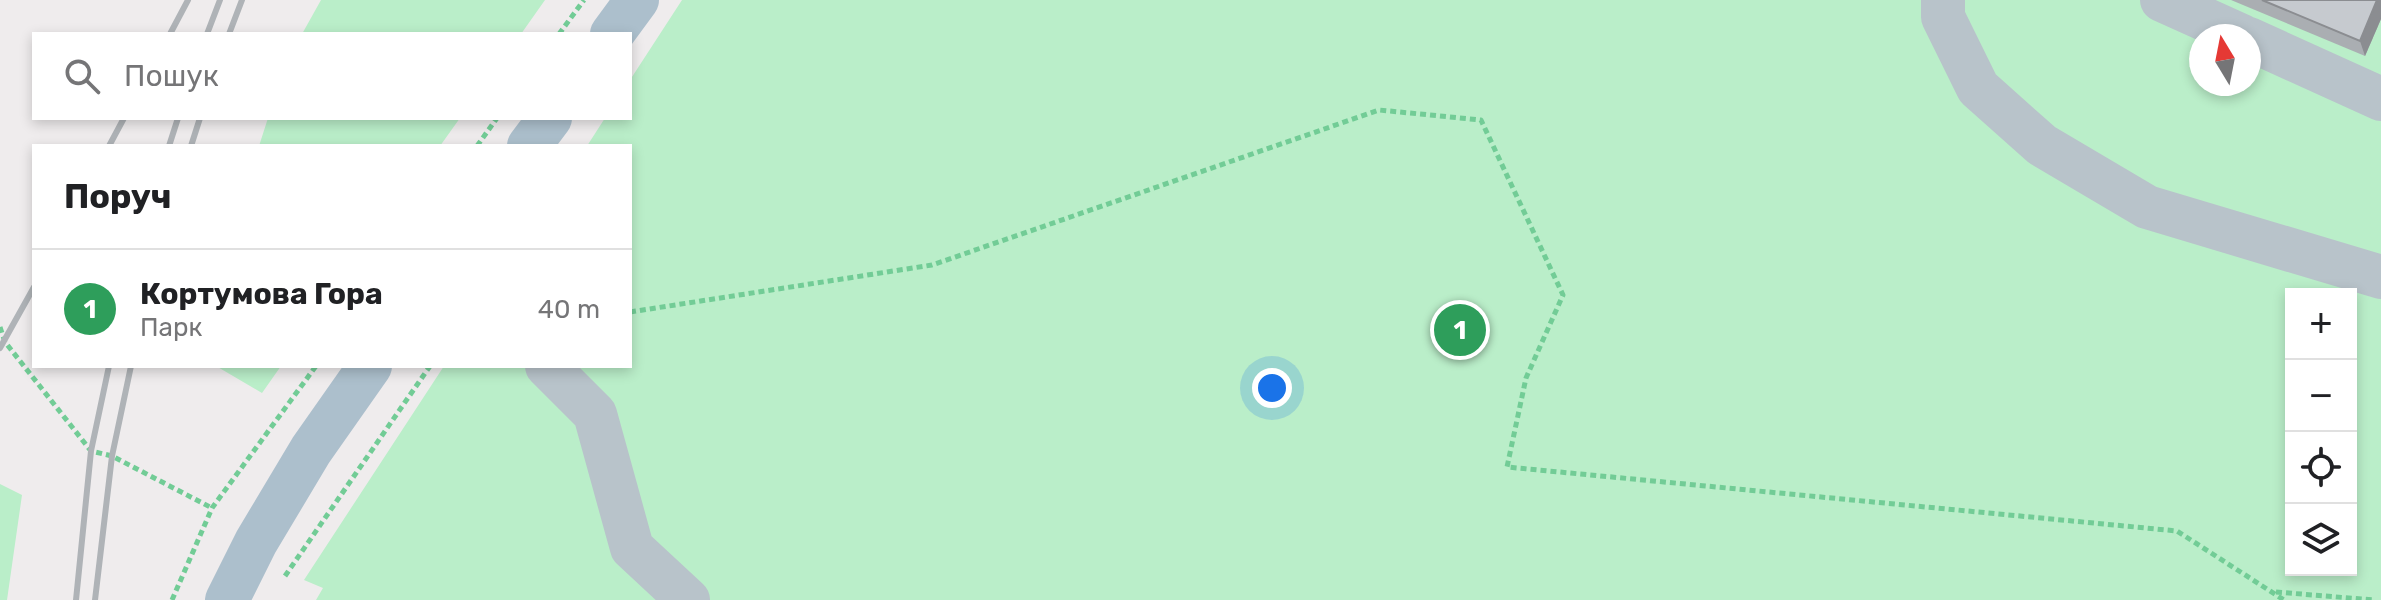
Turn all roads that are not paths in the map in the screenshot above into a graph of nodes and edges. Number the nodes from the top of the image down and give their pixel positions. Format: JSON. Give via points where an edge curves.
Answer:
{"nodes":[{"id":1,"x":637,"y":0,"type":"edge"},
{"id":2,"x":1943,"y":0,"type":"edge"},
{"id":3,"x":2162,"y":0,"type":"edge"},
{"id":4,"x":2215,"y":24,"type":"edge"},
{"id":5,"x":613,"y":32,"type":"edge"},
{"id":6,"x":2261,"y":44,"type":"edge"},
{"id":7,"x":2381,"y":99,"type":"edge"},
{"id":8,"x":548,"y":120,"type":"edge"},
{"id":9,"x":530,"y":144,"type":"edge"},
{"id":10,"x":2381,"y":277,"type":"edge"},
{"id":11,"x":369,"y":368,"type":"edge"},
{"id":12,"x":549,"y":368,"type":"edge"},
{"id":13,"x":227,"y":600,"type":"edge"},
{"id":14,"x":688,"y":600,"type":"edge"}],
"edges":[{"from":1,"to":5,"type":"main road"},
{"from":2,"to":10,"type":"lane","via":[[1943,17],[1978,88],[2042,145],[2147,207]]},
{"from":3,"to":4,"type":"lane"},
{"from":6,"to":7,"type":"lane"},
{"from":8,"to":9,"type":"main road"},
{"from":11,"to":13,"type":"main road","via":[[311,450]]},
{"from":12,"to":14,"type":"lane","via":[[595,414],[632,548]]}]}
